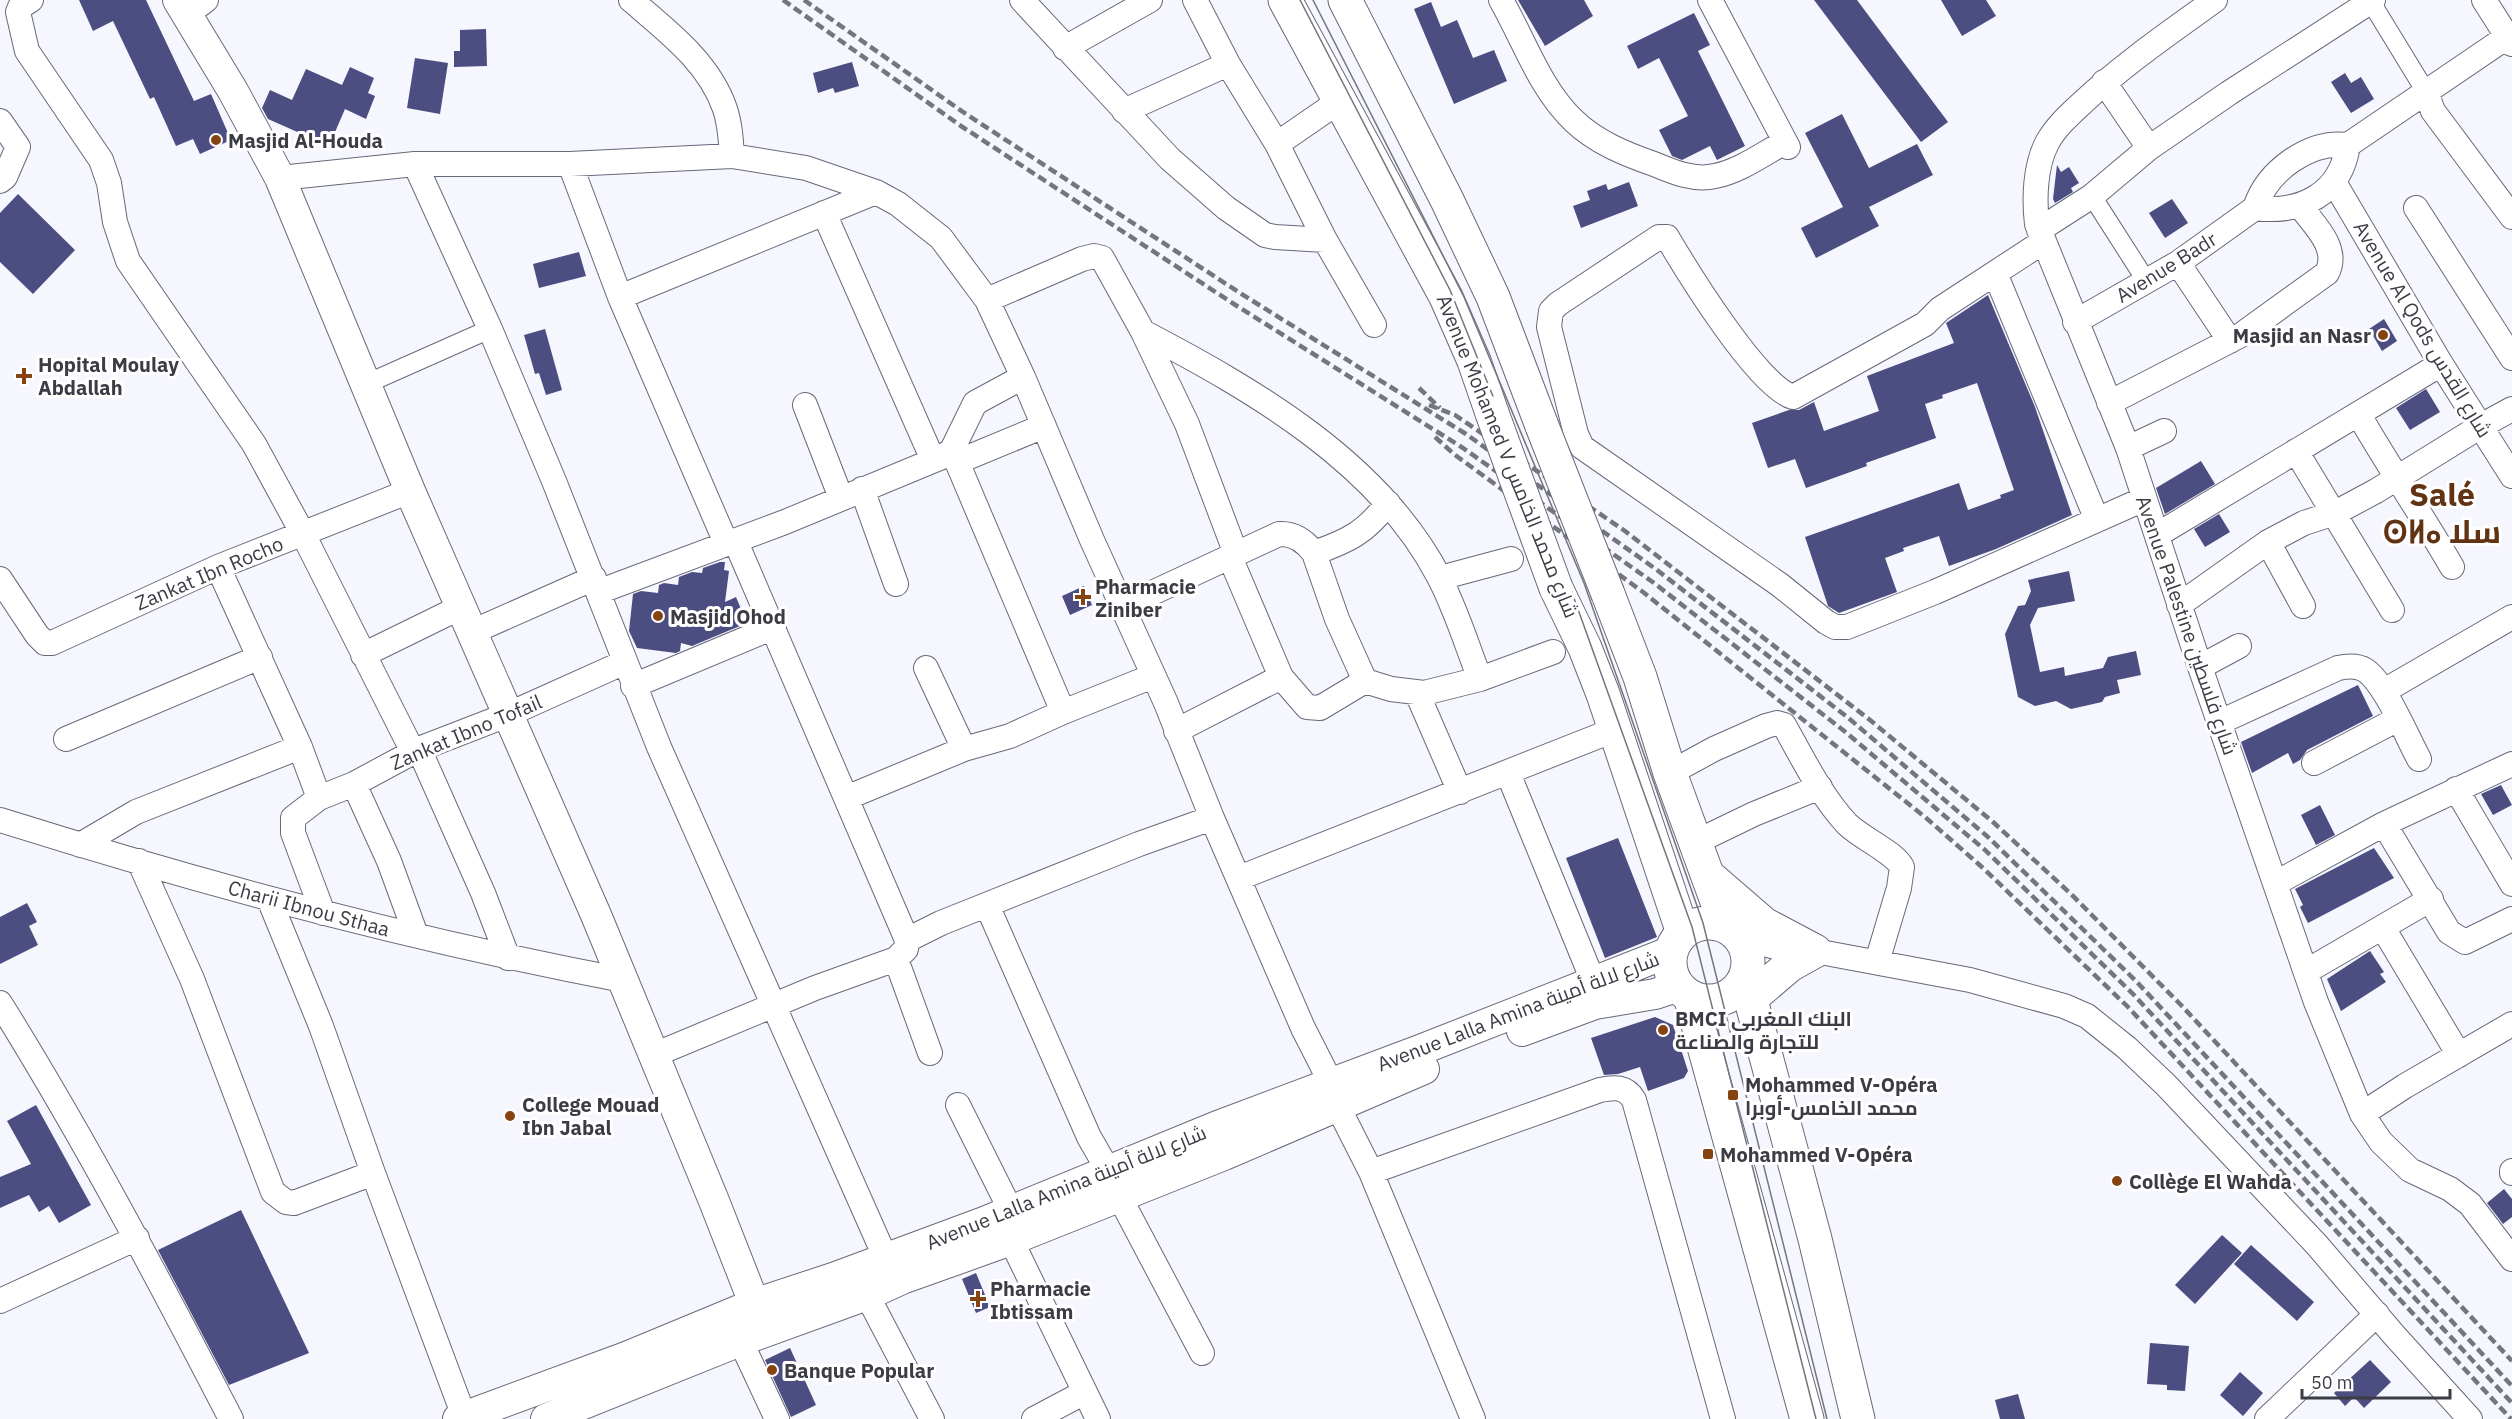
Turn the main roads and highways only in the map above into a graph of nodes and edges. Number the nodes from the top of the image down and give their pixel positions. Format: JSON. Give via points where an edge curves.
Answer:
{"nodes":[{"id":1,"x":1285,"y":0,"type":"edge"},
{"id":2,"x":1345,"y":0,"type":"edge"},
{"id":3,"x":1709,"y":876,"type":"junction"},
{"id":4,"x":1677,"y":942,"type":"junction"},
{"id":5,"x":1742,"y":962,"type":"junction"},
{"id":6,"x":1684,"y":991,"type":"junction"},
{"id":7,"x":1807,"y":1419,"type":"edge"},
{"id":8,"x":1858,"y":1419,"type":"edge"}],
"edges":[{"from":1,"to":4,"type":"main road","name":"Avenue Mohamed V شارع محمد الخامس","bridge":true,"via":[[1446,297],[1474,361],[1556,588],[1585,648],[1614,730]]},
{"from":2,"to":3,"type":"main road","name":"Avenue Mohamed V شارع محمد الخامس","bridge":true,"via":[[1493,297],[1640,677],[1670,773]]},
{"from":3,"to":5,"type":"main road","name":"Avenue Mohamed V شارع محمد الخامس"},
{"from":3,"to":5,"type":"main road","via":[[1764,924],[1815,951],[1790,965]]},
{"from":4,"to":5,"type":"main road","via":[[1703,923]]},
{"from":4,"to":6,"type":"main road","via":[[1671,963],[1673,975]]},
{"from":5,"to":6,"type":"main road","via":[[1736,990],[1724,998],[1712,1001]]},
{"from":5,"to":8,"type":"main road","name":"Avenue Mohamed V شارع محمد الخامس"},
{"from":6,"to":7,"type":"main road"}]}
